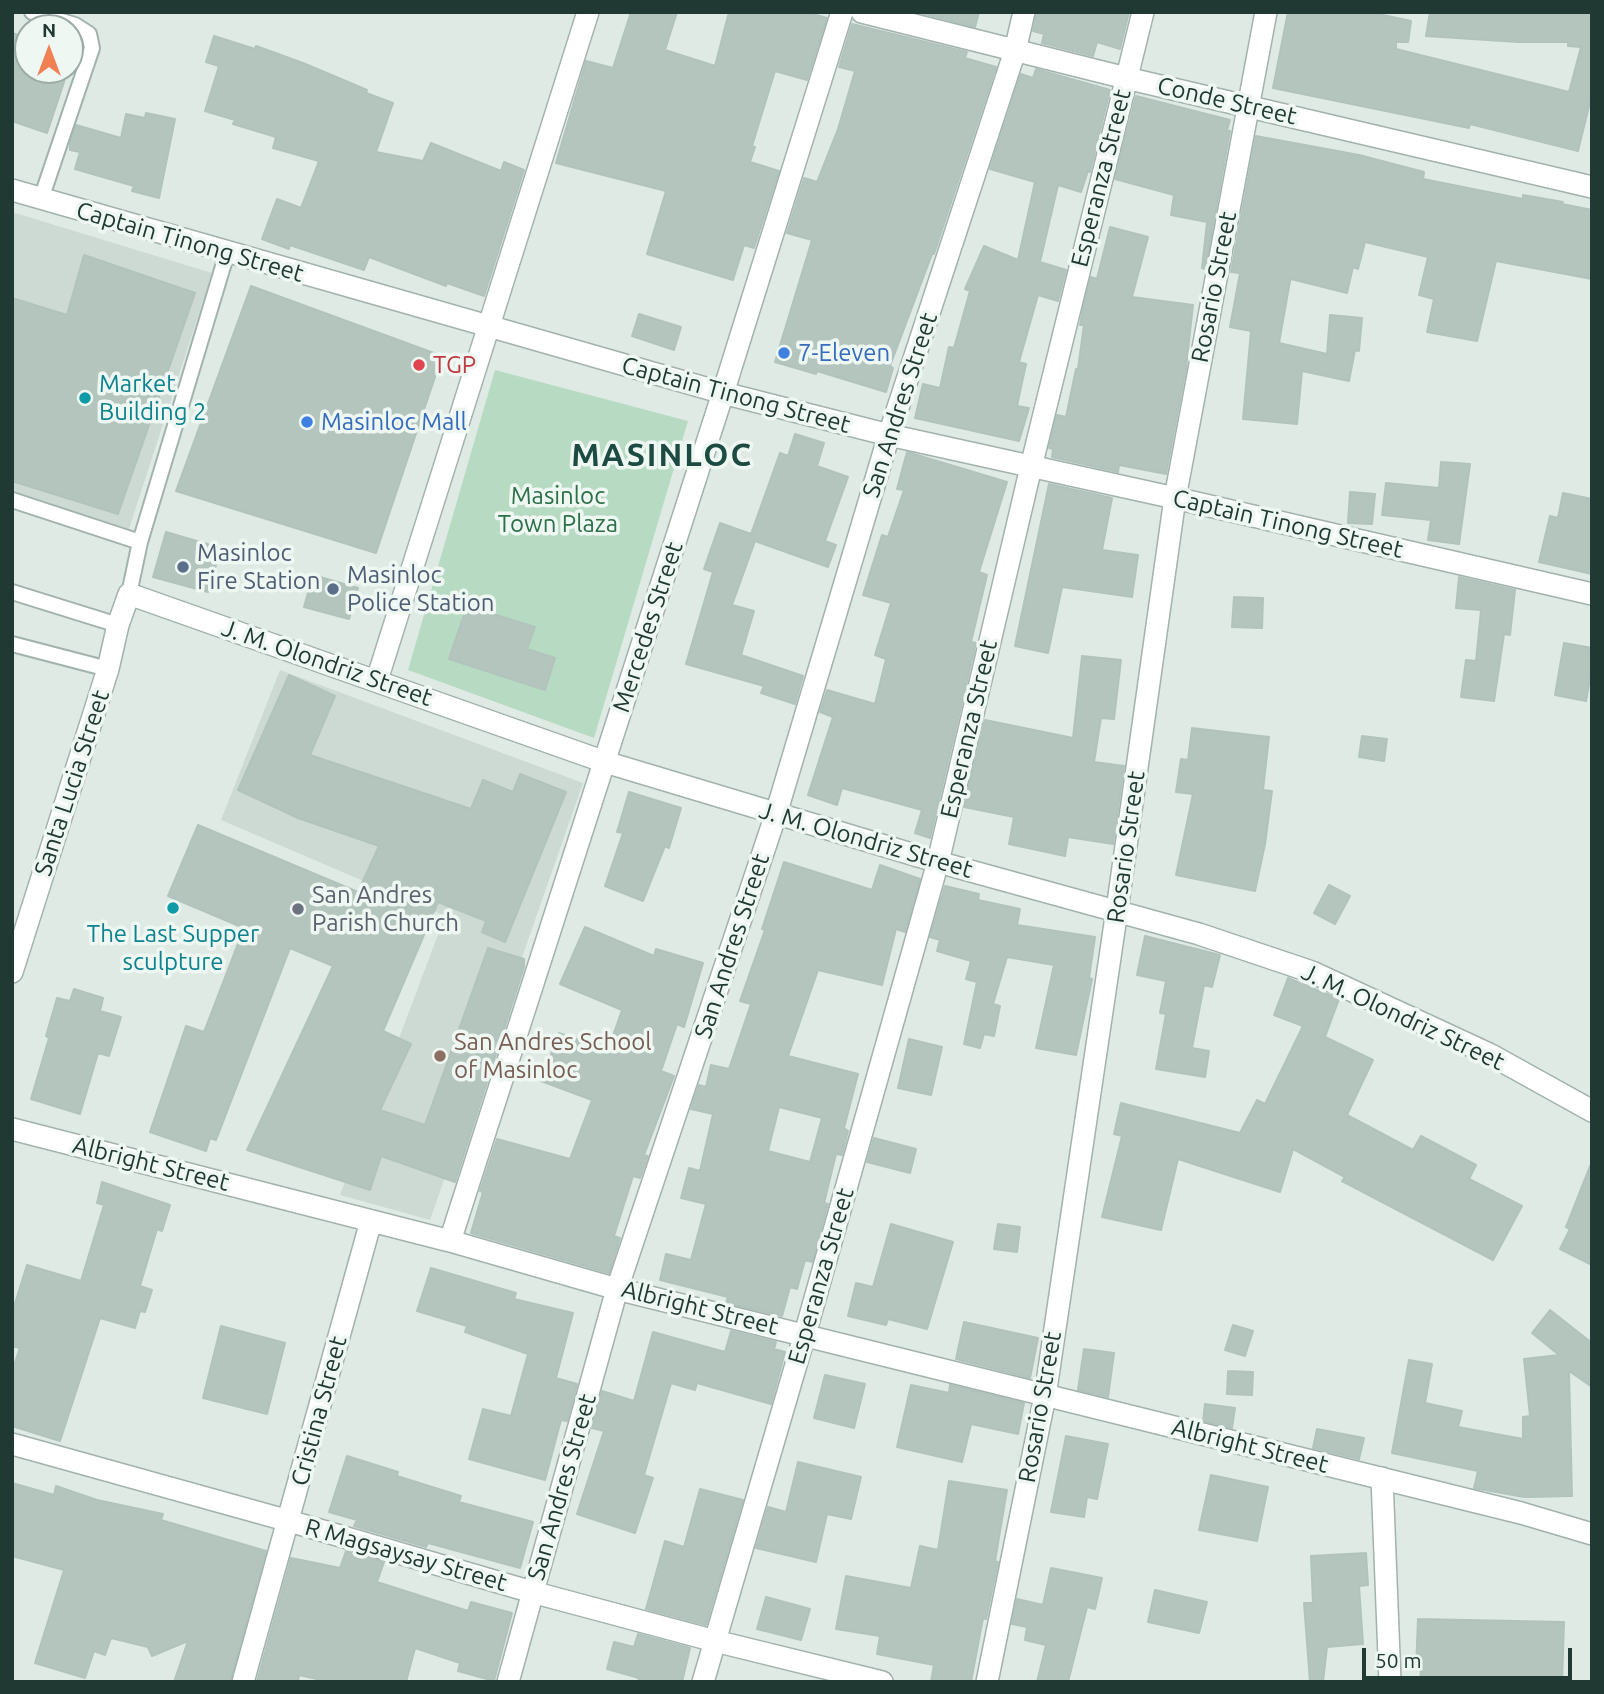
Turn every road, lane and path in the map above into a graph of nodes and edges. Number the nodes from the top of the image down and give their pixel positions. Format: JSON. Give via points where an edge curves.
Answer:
{"nodes":[{"id":1,"x":32,"y":12,"type":"edge"},
{"id":2,"x":588,"y":12,"type":"edge"},
{"id":3,"x":842,"y":12,"type":"edge"},
{"id":4,"x":862,"y":12,"type":"edge"},
{"id":5,"x":1024,"y":12,"type":"edge"},
{"id":6,"x":1143,"y":12,"type":"edge"},
{"id":7,"x":1266,"y":12,"type":"edge"},
{"id":8,"x":1015,"y":51,"type":"junction"},
{"id":9,"x":1125,"y":78,"type":"junction"},
{"id":10,"x":1248,"y":105,"type":"junction"},
{"id":11,"x":1592,"y":187,"type":"edge"},
{"id":12,"x":12,"y":190,"type":"edge"},
{"id":13,"x":41,"y":199,"type":"junction"},
{"id":14,"x":227,"y":253,"type":"junction"},
{"id":15,"x":488,"y":328,"type":"junction"},
{"id":16,"x":723,"y":393,"type":"junction"},
{"id":17,"x":889,"y":435,"type":"junction"},
{"id":18,"x":1031,"y":467,"type":"junction"},
{"id":19,"x":1175,"y":498,"type":"junction"},
{"id":20,"x":12,"y":500,"type":"edge"},
{"id":21,"x":140,"y":542,"type":"junction"},
{"id":22,"x":12,"y":592,"type":"edge"},
{"id":23,"x":129,"y":594,"type":"junction"},
{"id":24,"x":1592,"y":594,"type":"edge"},
{"id":25,"x":118,"y":625,"type":"junction"},
{"id":26,"x":12,"y":644,"type":"edge"},
{"id":27,"x":108,"y":669,"type":"junction"},
{"id":28,"x":377,"y":680,"type":"junction"},
{"id":29,"x":604,"y":762,"type":"junction"},
{"id":30,"x":776,"y":814,"type":"junction"},
{"id":31,"x":938,"y":862,"type":"junction"},
{"id":32,"x":1117,"y":910,"type":"junction"},
{"id":33,"x":12,"y":971,"type":"edge"},
{"id":34,"x":1592,"y":1111,"type":"edge"},
{"id":35,"x":12,"y":1129,"type":"edge"},
{"id":36,"x":371,"y":1221,"type":"junction"},
{"id":37,"x":450,"y":1241,"type":"junction"},
{"id":38,"x":617,"y":1289,"type":"junction"},
{"id":39,"x":805,"y":1334,"type":"junction"},
{"id":40,"x":1045,"y":1396,"type":"junction"},
{"id":41,"x":12,"y":1444,"type":"edge"},
{"id":42,"x":1382,"y":1478,"type":"junction"},
{"id":43,"x":289,"y":1521,"type":"junction"},
{"id":44,"x":1592,"y":1534,"type":"edge"},
{"id":45,"x":532,"y":1592,"type":"junction"},
{"id":46,"x":715,"y":1641,"type":"junction"},
{"id":47,"x":243,"y":1682,"type":"edge"},
{"id":48,"x":508,"y":1682,"type":"edge"},
{"id":49,"x":703,"y":1682,"type":"edge"},
{"id":50,"x":882,"y":1682,"type":"edge"},
{"id":51,"x":987,"y":1682,"type":"edge"},
{"id":52,"x":1390,"y":1682,"type":"edge"}],
"edges":[{"from":1,"to":13,"type":"lane","via":[[75,25],[89,34],[92,48]]},
{"from":2,"to":15,"type":"street"},
{"from":3,"to":16,"type":"street","name":"Mercedes Street"},
{"from":4,"to":8,"type":"street","name":"Conde Street"},
{"from":5,"to":8,"type":"street","name":"San Andres Street"},
{"from":6,"to":9,"type":"street","name":"Esperanza Street"},
{"from":7,"to":10,"type":"street","name":"Rosario Street"},
{"from":8,"to":9,"type":"street","name":"Conde Street"},
{"from":8,"to":17,"type":"street","name":"San Andres Street"},
{"from":9,"to":10,"type":"street","name":"Conde Street"},
{"from":9,"to":18,"type":"street","name":"Esperanza Street"},
{"from":10,"to":11,"type":"street","name":"Conde Street"},
{"from":10,"to":19,"type":"street","name":"Rosario Street"},
{"from":12,"to":13,"type":"street","name":"Captain Tinong Street"},
{"from":13,"to":14,"type":"street","name":"Captain Tinong Street"},
{"from":14,"to":15,"type":"street","name":"Captain Tinong Street"},
{"from":14,"to":21,"type":"lane"},
{"from":15,"to":16,"type":"street","name":"Captain Tinong Street"},
{"from":15,"to":28,"type":"street"},
{"from":16,"to":17,"type":"street","name":"Captain Tinong Street"},
{"from":16,"to":29,"type":"street","name":"Mercedes Street"},
{"from":17,"to":18,"type":"street","name":"Captain Tinong Street"},
{"from":17,"to":30,"type":"street","name":"San Andres Street"},
{"from":18,"to":19,"type":"street","name":"Captain Tinong Street"},
{"from":18,"to":31,"type":"street","name":"Esperanza Street"},
{"from":19,"to":24,"type":"street","name":"Captain Tinong Street"},
{"from":19,"to":32,"type":"street","name":"Rosario Street"},
{"from":20,"to":21,"type":"lane"},
{"from":21,"to":23,"type":"lane"},
{"from":22,"to":25,"type":"lane"},
{"from":23,"to":25,"type":"street","name":"Santa Lucia Street"},
{"from":23,"to":28,"type":"street","name":"J. M. Olondriz Street"},
{"from":25,"to":27,"type":"street","name":"Santa Lucia Street"},
{"from":26,"to":27,"type":"lane"},
{"from":27,"to":33,"type":"street","name":"Santa Lucia Street"},
{"from":28,"to":29,"type":"street","name":"J. M. Olondriz Street"},
{"from":29,"to":30,"type":"street","name":"J. M. Olondriz Street"},
{"from":29,"to":37,"type":"street","name":"Mercedes Street"},
{"from":30,"to":31,"type":"street","name":"J. M. Olondriz Street"},
{"from":30,"to":38,"type":"street","name":"San Andres Street"},
{"from":31,"to":32,"type":"street","name":"J. M. Olondriz Street"},
{"from":31,"to":39,"type":"street","name":"Esperanza Street"},
{"from":32,"to":34,"type":"street","name":"J. M. Olondriz Street","via":[[1312,972],[1491,1055]]},
{"from":32,"to":40,"type":"street","name":"Rosario Street"},
{"from":35,"to":36,"type":"street","name":"Albright Street"},
{"from":36,"to":37,"type":"street","name":"Albright Street"},
{"from":36,"to":43,"type":"street","name":"Cristina Street"},
{"from":37,"to":38,"type":"street","name":"Albright Street"},
{"from":38,"to":39,"type":"street","name":"Albright Street"},
{"from":38,"to":45,"type":"street","name":"San Andres Street"},
{"from":39,"to":40,"type":"street","name":"Albright Street"},
{"from":39,"to":46,"type":"street","name":"Esperanza Street"},
{"from":40,"to":42,"type":"street","name":"Albright Street"},
{"from":40,"to":51,"type":"street","name":"Rosario Street"},
{"from":41,"to":43,"type":"street","name":"R Magsaysay Street"},
{"from":42,"to":44,"type":"street","name":"Albright Street"},
{"from":42,"to":52,"type":"street"},
{"from":43,"to":45,"type":"street","name":"R Magsaysay Street"},
{"from":43,"to":47,"type":"street","name":"Cristina Street"},
{"from":45,"to":46,"type":"street","name":"R Magsaysay Street"},
{"from":45,"to":48,"type":"street","name":"San Andres Street"},
{"from":46,"to":49,"type":"street","name":"Esperanza Street"},
{"from":46,"to":50,"type":"street","name":"R Magsaysay Street"}]}
